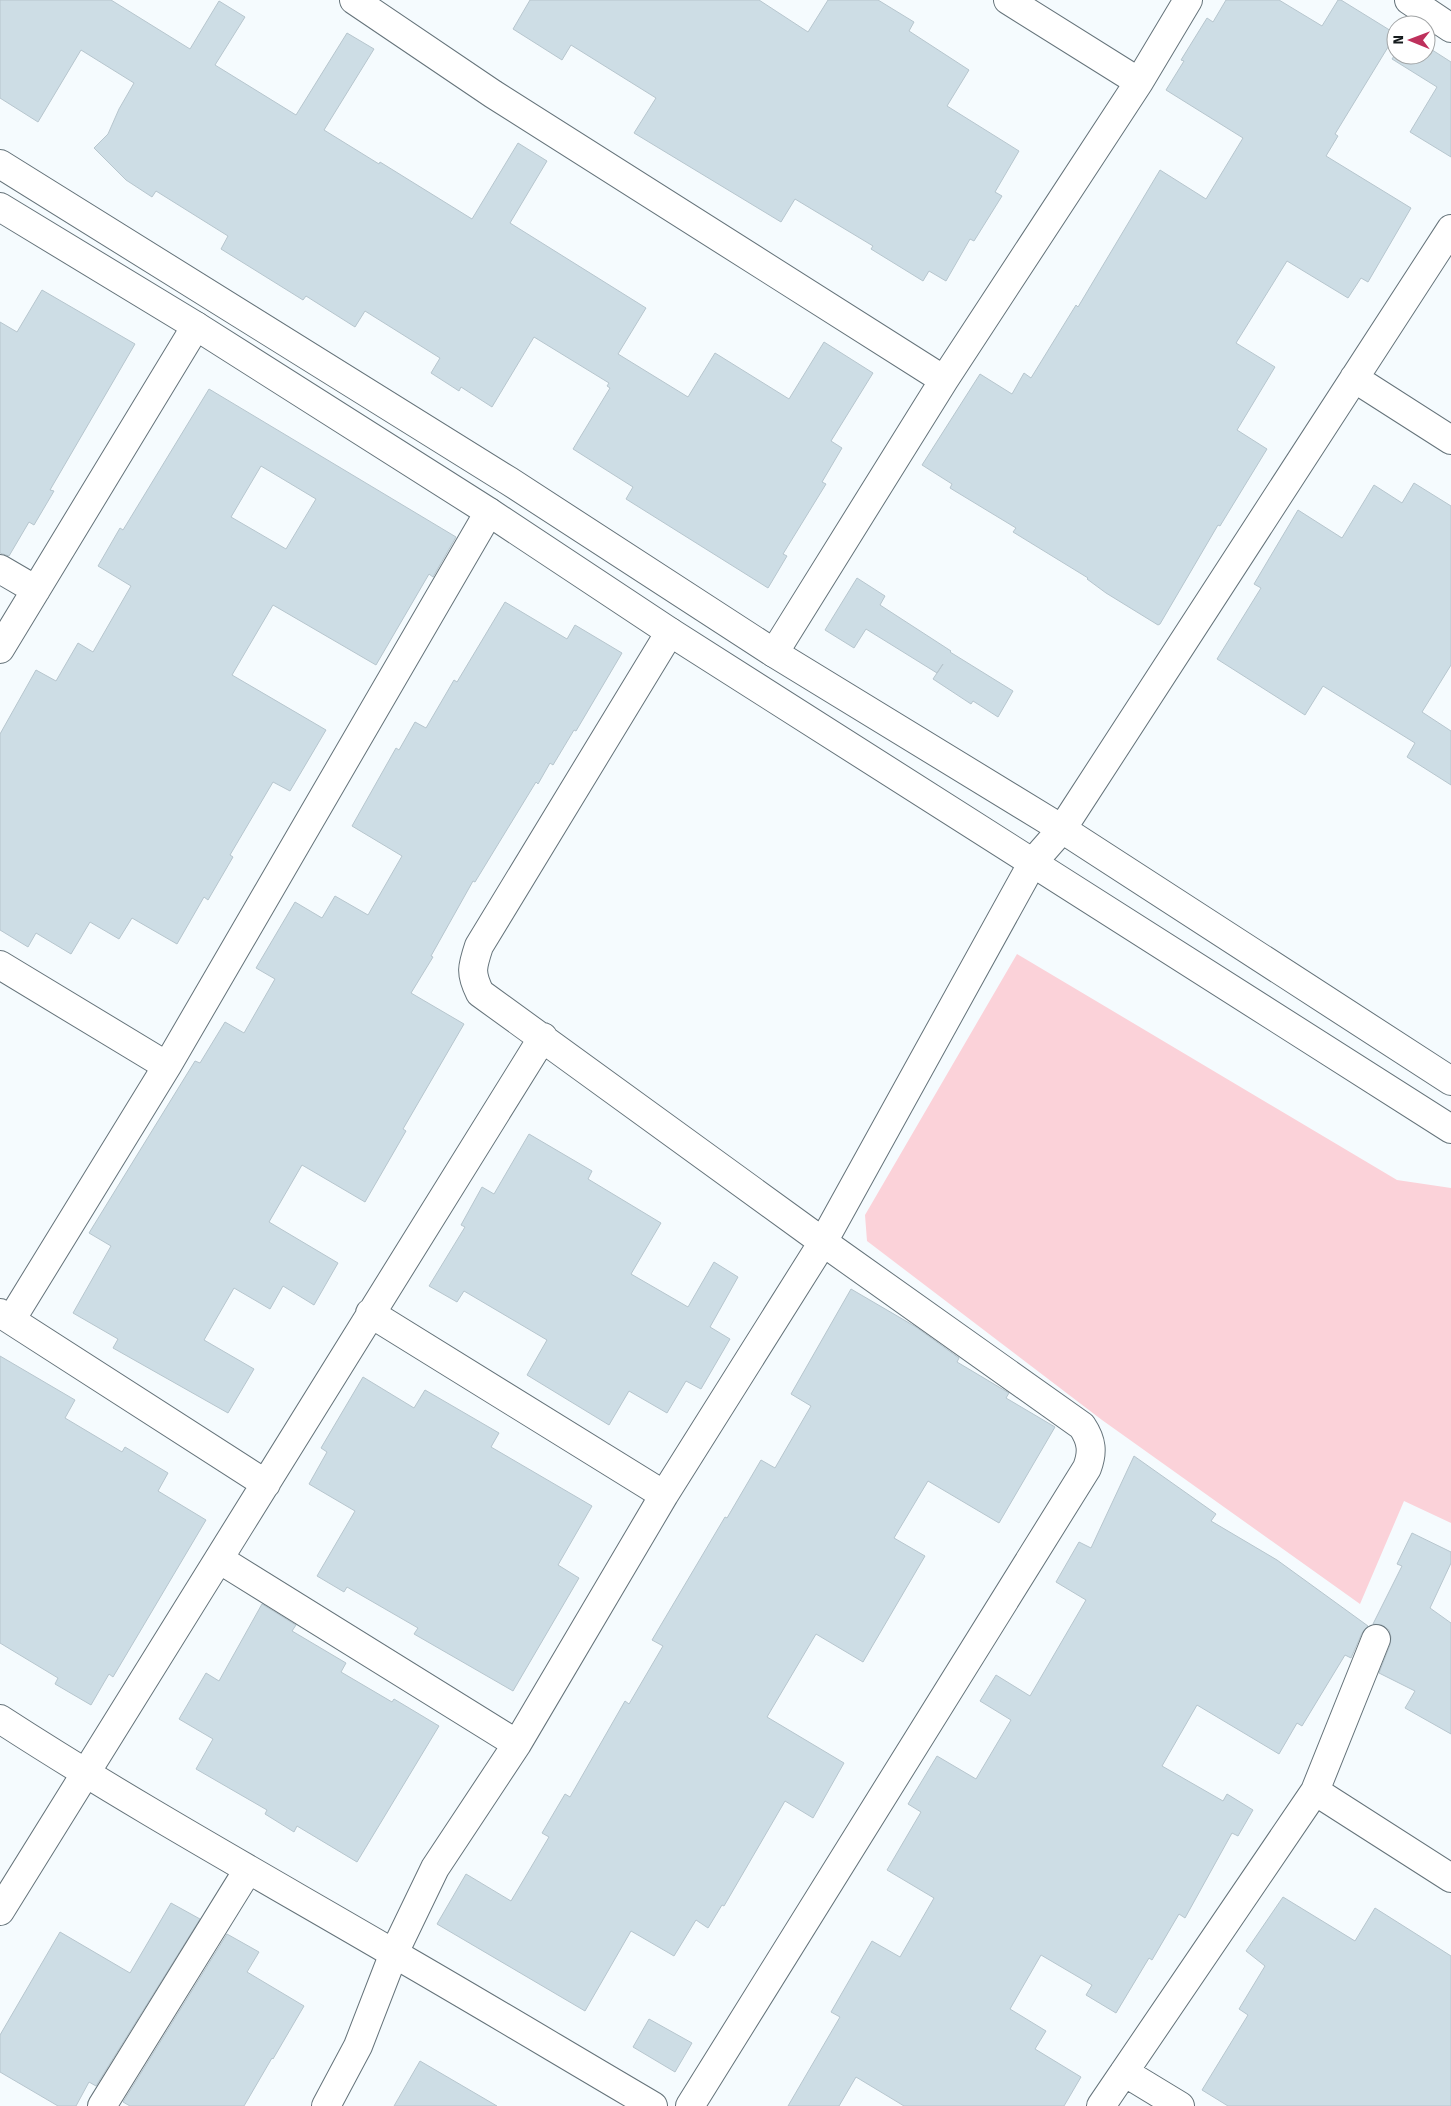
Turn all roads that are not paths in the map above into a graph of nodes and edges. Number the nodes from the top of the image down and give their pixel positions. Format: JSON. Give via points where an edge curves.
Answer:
{"nodes":[{"id":1,"x":354,"y":0,"type":"edge"},
{"id":2,"x":1008,"y":0,"type":"edge"},
{"id":3,"x":1188,"y":0,"type":"edge"},
{"id":4,"x":1409,"y":0,"type":"edge"},
{"id":5,"x":1451,"y":28,"type":"edge"},
{"id":6,"x":1139,"y":82,"type":"junction"},
{"id":7,"x":0,"y":164,"type":"edge"},
{"id":8,"x":0,"y":207,"type":"edge"},
{"id":9,"x":1451,"y":229,"type":"edge"},
{"id":10,"x":196,"y":326,"type":"junction"},
{"id":11,"x":1354,"y":378,"type":"junction"},
{"id":12,"x":944,"y":380,"type":"junction"},
{"id":13,"x":1451,"y":440,"type":"edge"},
{"id":14,"x":489,"y":512,"type":"junction"},
{"id":15,"x":0,"y":569,"type":"edge"},
{"id":16,"x":36,"y":590,"type":"junction"},
{"id":17,"x":670,"y":632,"type":"junction"},
{"id":18,"x":0,"y":649,"type":"edge"},
{"id":19,"x":774,"y":653,"type":"junction"},
{"id":20,"x":1062,"y":829,"type":"junction"},
{"id":21,"x":1033,"y":862,"type":"junction"},
{"id":22,"x":0,"y":965,"type":"edge"},
{"id":23,"x":543,"y":1037,"type":"junction"},
{"id":24,"x":167,"y":1066,"type":"junction"},
{"id":25,"x":1451,"y":1081,"type":"edge"},
{"id":26,"x":1451,"y":1129,"type":"edge"},
{"id":27,"x":823,"y":1242,"type":"junction"},
{"id":28,"x":370,"y":1313,"type":"junction"},
{"id":29,"x":6,"y":1317,"type":"edge"},
{"id":30,"x":266,"y":1484,"type":"junction"},
{"id":31,"x":664,"y":1495,"type":"junction"},
{"id":32,"x":219,"y":1559,"type":"junction"},
{"id":33,"x":1376,"y":1639,"type":"dead end"},
{"id":34,"x":0,"y":1719,"type":"edge"},
{"id":35,"x":517,"y":1744,"type":"junction"},
{"id":36,"x":84,"y":1773,"type":"junction"},
{"id":37,"x":1315,"y":1791,"type":"junction"},
{"id":38,"x":248,"y":1870,"type":"junction"},
{"id":39,"x":1451,"y":1878,"type":"edge"},
{"id":40,"x":0,"y":1911,"type":"edge"},
{"id":41,"x":394,"y":1953,"type":"junction"},
{"id":42,"x":1124,"y":2072,"type":"junction"},
{"id":43,"x":102,"y":2106,"type":"edge"},
{"id":44,"x":326,"y":2106,"type":"edge"},
{"id":45,"x":653,"y":2106,"type":"edge"},
{"id":46,"x":690,"y":2106,"type":"edge"},
{"id":47,"x":1101,"y":2106,"type":"edge"},
{"id":48,"x":1180,"y":2106,"type":"edge"}],
"edges":[{"from":1,"to":12,"type":"street","via":[[493,94]]},
{"from":2,"to":6,"type":"street"},
{"from":3,"to":6,"type":"street"},
{"from":4,"to":5,"type":"street"},
{"from":6,"to":12,"type":"street"},
{"from":7,"to":19,"type":"street","via":[[500,476]]},
{"from":8,"to":10,"type":"street"},
{"from":9,"to":11,"type":"street"},
{"from":10,"to":14,"type":"street"},
{"from":10,"to":16,"type":"street"},
{"from":11,"to":13,"type":"street"},
{"from":11,"to":20,"type":"street"},
{"from":12,"to":19,"type":"street"},
{"from":14,"to":17,"type":"street"},
{"from":14,"to":24,"type":"street"},
{"from":15,"to":16,"type":"street"},
{"from":16,"to":18,"type":"street"},
{"from":17,"to":21,"type":"street"},
{"from":17,"to":23,"type":"street","via":[[479,946],[472,966],[473,979],[480,993]]},
{"from":19,"to":20,"type":"street"},
{"from":20,"to":21,"type":"street"},
{"from":20,"to":25,"type":"street"},
{"from":21,"to":26,"type":"street"},
{"from":21,"to":27,"type":"street"},
{"from":22,"to":24,"type":"street"},
{"from":23,"to":27,"type":"street"},
{"from":23,"to":28,"type":"street"},
{"from":24,"to":29,"type":"street"},
{"from":27,"to":31,"type":"street"},
{"from":27,"to":46,"type":"street","via":[[1082,1426],[1089,1436],[1092,1457]]},
{"from":28,"to":30,"type":"street"},
{"from":28,"to":31,"type":"street"},
{"from":29,"to":30,"type":"street"},
{"from":30,"to":32,"type":"street"},
{"from":31,"to":35,"type":"street"},
{"from":32,"to":35,"type":"street"},
{"from":32,"to":36,"type":"street"},
{"from":33,"to":37,"type":"street"},
{"from":34,"to":36,"type":"street"},
{"from":35,"to":41,"type":"street","via":[[435,1868]]},
{"from":36,"to":38,"type":"street"},
{"from":36,"to":40,"type":"street"},
{"from":37,"to":39,"type":"street"},
{"from":37,"to":42,"type":"street"},
{"from":38,"to":41,"type":"street"},
{"from":38,"to":43,"type":"street"},
{"from":41,"to":44,"type":"street","via":[[358,2046]]},
{"from":41,"to":45,"type":"street"},
{"from":42,"to":47,"type":"street"},
{"from":42,"to":48,"type":"street"}]}
